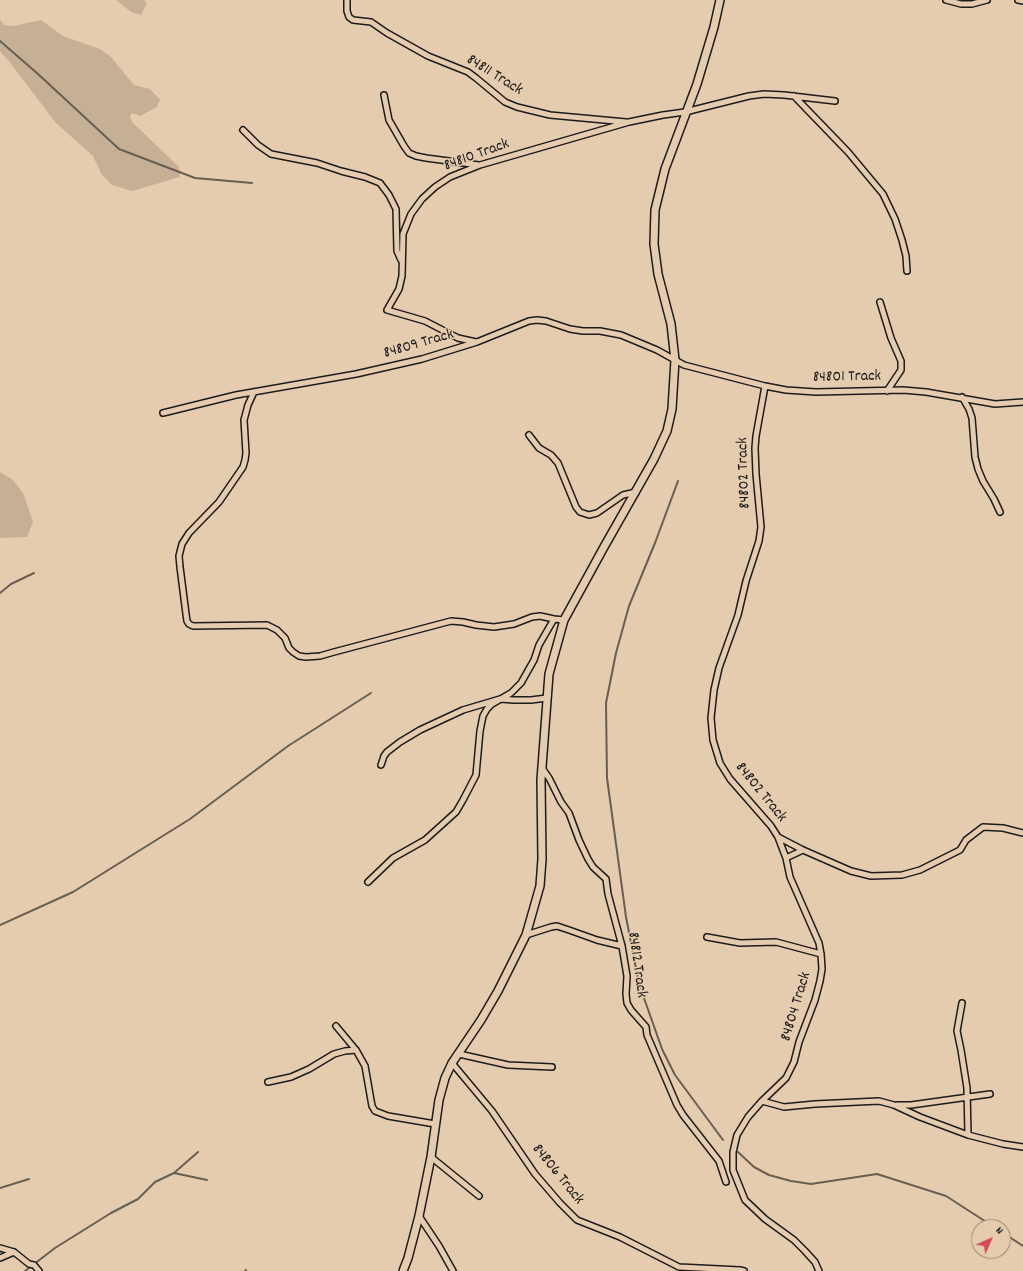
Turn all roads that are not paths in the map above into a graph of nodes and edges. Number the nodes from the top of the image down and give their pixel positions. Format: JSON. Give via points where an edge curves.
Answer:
{"nodes":[{"id":1,"x":347,"y":0,"type":"edge"},
{"id":2,"x":720,"y":0,"type":"edge"},
{"id":3,"x":946,"y":0,"type":"edge"},
{"id":4,"x":987,"y":0,"type":"edge"},
{"id":5,"x":1018,"y":0,"type":"edge"},
{"id":6,"x":1023,"y":1,"type":"edge"},
{"id":7,"x":384,"y":95,"type":"dead end"},
{"id":8,"x":794,"y":96,"type":"junction"},
{"id":9,"x":835,"y":101,"type":"dead end"},
{"id":10,"x":686,"y":112,"type":"junction"},
{"id":11,"x":629,"y":122,"type":"junction"},
{"id":12,"x":243,"y":130,"type":"dead end"},
{"id":13,"x":480,"y":165,"type":"junction"},
{"id":14,"x":402,"y":261,"type":"junction"},
{"id":15,"x":907,"y":271,"type":"dead end"},
{"id":16,"x":880,"y":302,"type":"dead end"},
{"id":17,"x":477,"y":342,"type":"junction"},
{"id":18,"x":675,"y":360,"type":"junction"},
{"id":19,"x":765,"y":386,"type":"junction"},
{"id":20,"x":887,"y":391,"type":"junction"},
{"id":21,"x":254,"y":392,"type":"junction"},
{"id":22,"x":962,"y":398,"type":"junction"},
{"id":23,"x":1023,"y":402,"type":"edge"},
{"id":24,"x":163,"y":413,"type":"dead end"},
{"id":25,"x":529,"y":435,"type":"dead end"},
{"id":26,"x":636,"y":492,"type":"junction"},
{"id":27,"x":1000,"y":512,"type":"dead end"},
{"id":28,"x":554,"y":619,"type":"junction"},
{"id":29,"x":564,"y":620,"type":"junction"},
{"id":30,"x":547,"y":698,"type":"junction"},
{"id":31,"x":500,"y":699,"type":"junction"},
{"id":32,"x":382,"y":765,"type":"dead end"},
{"id":33,"x":542,"y":768,"type":"junction"},
{"id":34,"x":1023,"y":834,"type":"edge"},
{"id":35,"x":778,"y":837,"type":"junction"},
{"id":36,"x":803,"y":850,"type":"junction"},
{"id":37,"x":786,"y":858,"type":"junction"},
{"id":38,"x":368,"y":882,"type":"dead end"},
{"id":39,"x":526,"y":935,"type":"junction"},
{"id":40,"x":707,"y":937,"type":"dead end"},
{"id":41,"x":622,"y":946,"type":"junction"},
{"id":42,"x":821,"y":954,"type":"junction"},
{"id":43,"x":962,"y":1003,"type":"dead end"},
{"id":44,"x":336,"y":1026,"type":"dead end"},
{"id":45,"x":356,"y":1050,"type":"junction"},
{"id":46,"x":459,"y":1054,"type":"junction"},
{"id":47,"x":452,"y":1063,"type":"junction"},
{"id":48,"x":552,"y":1067,"type":"dead end"},
{"id":49,"x":268,"y":1082,"type":"dead end"},
{"id":50,"x":990,"y":1094,"type":"dead end"},
{"id":51,"x":967,"y":1097,"type":"junction"},
{"id":52,"x":762,"y":1101,"type":"junction"},
{"id":53,"x":894,"y":1105,"type":"junction"},
{"id":54,"x":435,"y":1124,"type":"junction"},
{"id":55,"x":968,"y":1135,"type":"junction"},
{"id":56,"x":1023,"y":1147,"type":"edge"},
{"id":57,"x":430,"y":1158,"type":"junction"},
{"id":58,"x":726,"y":1182,"type":"dead end"},
{"id":59,"x":479,"y":1196,"type":"dead end"},
{"id":60,"x":419,"y":1216,"type":"junction"},
{"id":61,"x":0,"y":1248,"type":"edge"},
{"id":62,"x":14,"y":1252,"type":"junction"},
{"id":63,"x":0,"y":1258,"type":"edge"},
{"id":64,"x":729,"y":1269,"type":"junction"},
{"id":65,"x":39,"y":1271,"type":"edge"},
{"id":66,"x":404,"y":1271,"type":"edge"},
{"id":67,"x":453,"y":1271,"type":"edge"},
{"id":68,"x":723,"y":1271,"type":"edge"},
{"id":69,"x":744,"y":1271,"type":"edge"},
{"id":70,"x":819,"y":1271,"type":"edge"}],
"edges":[{"from":1,"to":11,"type":"street","name":"84811 Track","via":[[347,11],[353,20],[372,22],[428,56],[468,72],[505,102],[550,115]]},
{"from":2,"to":10,"type":"street","via":[[697,84]]},
{"from":3,"to":4,"type":"street","via":[[961,4]]},
{"from":5,"to":6,"type":"street"},
{"from":7,"to":13,"type":"street","via":[[389,120],[409,153],[426,158]]},
{"from":8,"to":9,"type":"street","name":"84810 Track"},
{"from":8,"to":10,"type":"street","name":"84810 Track","via":[[749,96]]},
{"from":8,"to":15,"type":"street","via":[[848,152],[883,194],[902,240]]},
{"from":10,"to":11,"type":"street","name":"84810 Track"},
{"from":10,"to":18,"type":"street","via":[[665,169],[655,210],[654,244],[658,274],[671,324]]},
{"from":11,"to":13,"type":"street","name":"84810 Track"},
{"from":12,"to":14,"type":"street","via":[[271,154],[317,163],[380,183],[396,209],[397,251]]},
{"from":13,"to":14,"type":"street","name":"84810 Track","via":[[450,177],[434,187],[422,199],[411,214],[403,234]]},
{"from":14,"to":17,"type":"street","name":"84810 Track","via":[[399,289],[387,310],[425,321],[458,338]]},
{"from":16,"to":20,"type":"street","via":[[901,361],[901,370]]},
{"from":17,"to":18,"type":"street","name":"84809 Track","via":[[537,320],[570,329],[621,335]]},
{"from":17,"to":21,"type":"street","name":"84809 Track","via":[[384,369]]},
{"from":18,"to":19,"type":"street","name":"84801 Track","via":[[684,365]]},
{"from":18,"to":26,"type":"street","via":[[672,410],[667,431]]},
{"from":19,"to":20,"type":"street","name":"84801 Track","via":[[816,392]]},
{"from":19,"to":35,"type":"street","name":"84802 Track","via":[[755,448],[759,541],[738,615],[719,668],[711,718],[720,762],[730,779],[772,826]]},
{"from":20,"to":22,"type":"street","name":"84801 Track","via":[[926,392]]},
{"from":21,"to":24,"type":"street","name":"84809 Track"},
{"from":21,"to":28,"type":"street","via":[[244,420],[246,453],[242,467],[219,502],[189,532],[182,544],[179,556],[189,624],[267,625],[277,630],[299,656],[320,656],[451,621],[494,627],[514,624],[532,617]]},
{"from":22,"to":23,"type":"street","name":"84801 Track","via":[[995,404]]},
{"from":22,"to":27,"type":"street","via":[[972,418],[978,469]]},
{"from":25,"to":26,"type":"street","via":[[539,448],[558,463],[572,500],[580,512],[588,515],[597,514],[623,495]]},
{"from":26,"to":29,"type":"street"},
{"from":28,"to":29,"type":"street"},
{"from":28,"to":31,"type":"street","via":[[521,683]]},
{"from":29,"to":30,"type":"street","via":[[549,674]]},
{"from":30,"to":31,"type":"street"},
{"from":30,"to":33,"type":"street"},
{"from":31,"to":32,"type":"street","via":[[463,710],[420,730],[392,747],[384,756]]},
{"from":31,"to":38,"type":"street","via":[[492,704],[484,716],[476,775],[456,812],[425,840],[393,858]]},
{"from":33,"to":39,"type":"street","via":[[540,886]]},
{"from":33,"to":41,"type":"street","name":"84812 Track","via":[[569,813],[588,859],[606,879]]},
{"from":34,"to":36,"type":"street","name":"84802 Track","via":[[983,826],[966,840],[960,850],[920,870],[902,875],[871,876],[851,871]]},
{"from":35,"to":36,"type":"street","name":"84802 Track"},
{"from":35,"to":37,"type":"street","name":"84804 Track"},
{"from":36,"to":37,"type":"street"},
{"from":37,"to":42,"type":"street","name":"84804 Track","via":[[790,877],[814,929]]},
{"from":39,"to":41,"type":"street","via":[[557,926]]},
{"from":39,"to":46,"type":"street","via":[[498,991]]},
{"from":40,"to":42,"type":"street","via":[[740,943],[776,942]]},
{"from":41,"to":58,"type":"street","name":"84812 Track","via":[[627,976],[627,1003],[646,1027],[671,1093],[683,1115],[719,1161]]},
{"from":42,"to":52,"type":"street","name":"84804 Track","via":[[820,981],[794,1062],[786,1078]]},
{"from":43,"to":51,"type":"street","via":[[957,1031]]},
{"from":44,"to":45,"type":"street"},
{"from":45,"to":49,"type":"street","via":[[334,1054],[291,1077]]},
{"from":45,"to":54,"type":"street","via":[[365,1066],[375,1111],[388,1116]]},
{"from":46,"to":47,"type":"street"},
{"from":46,"to":48,"type":"street","via":[[508,1065]]},
{"from":47,"to":54,"type":"street","via":[[445,1078]]},
{"from":47,"to":64,"type":"street","name":"84806 Track","via":[[492,1111],[535,1174],[577,1220],[620,1237],[679,1267]]},
{"from":50,"to":51,"type":"street"},
{"from":51,"to":53,"type":"street"},
{"from":51,"to":55,"type":"street"},
{"from":52,"to":53,"type":"street","via":[[784,1107],[879,1101]]},
{"from":52,"to":70,"type":"street","name":"84804 Track","via":[[737,1134],[733,1170],[745,1200],[805,1250]]},
{"from":53,"to":55,"type":"street"},
{"from":54,"to":57,"type":"street"},
{"from":55,"to":56,"type":"street"},
{"from":57,"to":59,"type":"street"},
{"from":57,"to":60,"type":"street"},
{"from":60,"to":66,"type":"street"},
{"from":60,"to":67,"type":"street"},
{"from":61,"to":62,"type":"street"},
{"from":62,"to":63,"type":"street"},
{"from":62,"to":65,"type":"street"},
{"from":64,"to":68,"type":"street"},
{"from":64,"to":69,"type":"street","name":"84806 Track"}]}
